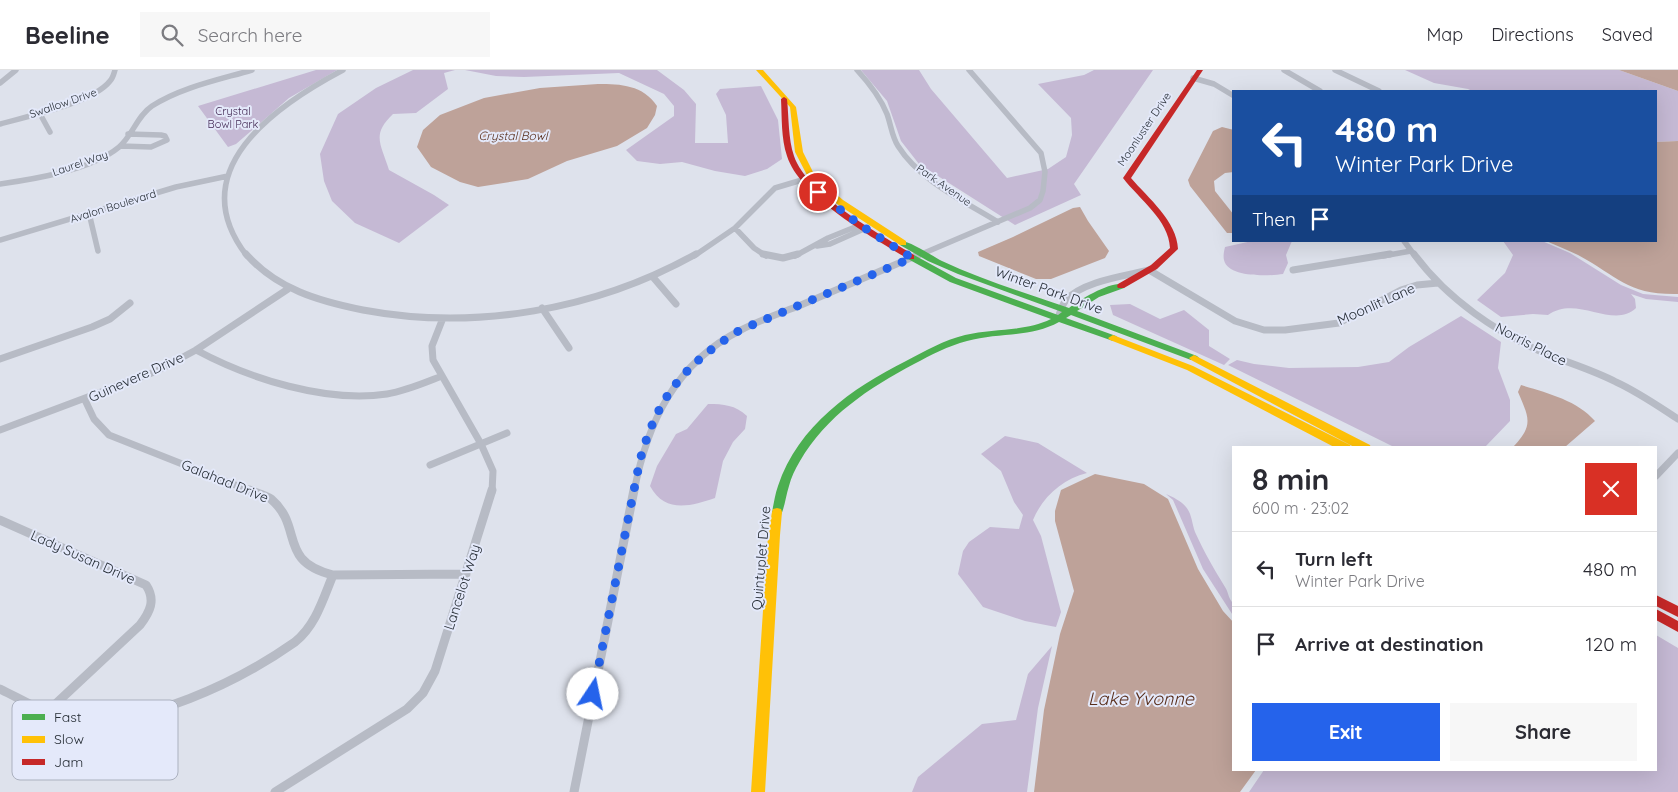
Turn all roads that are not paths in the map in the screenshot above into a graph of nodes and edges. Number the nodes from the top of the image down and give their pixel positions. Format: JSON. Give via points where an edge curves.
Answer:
{"nodes":[{"id":1,"x":16,"y":70,"type":"edge"},
{"id":2,"x":115,"y":70,"type":"edge"},
{"id":3,"x":226,"y":70,"type":"edge"},
{"id":4,"x":252,"y":70,"type":"edge"},
{"id":5,"x":343,"y":70,"type":"edge"},
{"id":6,"x":759,"y":70,"type":"edge"},
{"id":7,"x":858,"y":70,"type":"edge"},
{"id":8,"x":978,"y":70,"type":"edge"},
{"id":9,"x":1284,"y":70,"type":"edge"},
{"id":10,"x":1335,"y":70,"type":"edge"},
{"id":11,"x":969,"y":71,"type":"edge"},
{"id":12,"x":1196,"y":74,"type":"edge"},
{"id":13,"x":232,"y":76,"type":"junction"},
{"id":14,"x":0,"y":83,"type":"edge"},
{"id":15,"x":1318,"y":90,"type":"edge"},
{"id":16,"x":1377,"y":90,"type":"edge"},
{"id":17,"x":1232,"y":95,"type":"edge"},
{"id":18,"x":39,"y":112,"type":"junction"},
{"id":19,"x":0,"y":124,"type":"edge"},
{"id":20,"x":50,"y":132,"type":"dead end"},
{"id":21,"x":128,"y":134,"type":"junction"},
{"id":22,"x":121,"y":146,"type":"junction"},
{"id":23,"x":228,"y":176,"type":"junction"},
{"id":24,"x":808,"y":179,"type":"junction"},
{"id":25,"x":0,"y":184,"type":"edge"},
{"id":26,"x":89,"y":213,"type":"junction"},
{"id":27,"x":998,"y":222,"type":"junction"},
{"id":28,"x":863,"y":227,"type":"junction"},
{"id":29,"x":735,"y":228,"type":"junction"},
{"id":30,"x":0,"y":240,"type":"edge"},
{"id":31,"x":1405,"y":242,"type":"edge"},
{"id":32,"x":98,"y":251,"type":"dead end"},
{"id":33,"x":1411,"y":251,"type":"junction"},
{"id":34,"x":916,"y":256,"type":"junction"},
{"id":35,"x":1150,"y":270,"type":"junction"},
{"id":36,"x":1293,"y":270,"type":"dead end"},
{"id":37,"x":652,"y":276,"type":"junction"},
{"id":38,"x":1438,"y":283,"type":"junction"},
{"id":39,"x":288,"y":289,"type":"junction"},
{"id":40,"x":130,"y":303,"type":"dead end"},
{"id":41,"x":676,"y":304,"type":"dead end"},
{"id":42,"x":542,"y":308,"type":"junction"},
{"id":43,"x":1063,"y":313,"type":"junction"},
{"id":44,"x":442,"y":318,"type":"junction"},
{"id":45,"x":570,"y":348,"type":"dead end"},
{"id":46,"x":196,"y":350,"type":"junction"},
{"id":47,"x":0,"y":359,"type":"edge"},
{"id":48,"x":442,"y":376,"type":"junction"},
{"id":49,"x":85,"y":400,"type":"junction"},
{"id":50,"x":1678,"y":420,"type":"edge"},
{"id":51,"x":0,"y":430,"type":"edge"},
{"id":52,"x":507,"y":433,"type":"dead end"},
{"id":53,"x":1342,"y":442,"type":"edge"},
{"id":54,"x":481,"y":444,"type":"junction"},
{"id":55,"x":1358,"y":446,"type":"edge"},
{"id":56,"x":1678,"y":453,"type":"edge"},
{"id":57,"x":430,"y":465,"type":"dead end"},
{"id":58,"x":1657,"y":475,"type":"edge"},
{"id":59,"x":0,"y":520,"type":"edge"},
{"id":60,"x":466,"y":574,"type":"junction"},
{"id":61,"x":333,"y":575,"type":"junction"},
{"id":62,"x":1657,"y":601,"type":"edge"},
{"id":63,"x":1678,"y":612,"type":"edge"},
{"id":64,"x":1657,"y":615,"type":"edge"},
{"id":65,"x":1678,"y":627,"type":"edge"},
{"id":66,"x":0,"y":689,"type":"edge"},
{"id":67,"x":24,"y":700,"type":"edge"},
{"id":68,"x":60,"y":700,"type":"edge"},
{"id":69,"x":178,"y":703,"type":"edge"},
{"id":70,"x":275,"y":792,"type":"edge"},
{"id":71,"x":574,"y":792,"type":"edge"},
{"id":72,"x":758,"y":792,"type":"edge"}],
"edges":[{"from":1,"to":14,"type":"street"},
{"from":2,"to":18,"type":"street","name":"Swallow Drive","via":[[113,79],[100,91]]},
{"from":3,"to":13,"type":"street"},
{"from":4,"to":13,"type":"street","name":"Laurel Way"},
{"from":5,"to":23,"type":"street","via":[[303,93],[263,124],[236,157]]},
{"from":6,"to":24,"type":"street","name":"Winter Park Drive","via":[[793,106]]},
{"from":7,"to":27,"type":"street","name":"Park Avenue","via":[[877,95],[896,143],[910,161]]},
{"from":8,"to":11,"type":"street"},
{"from":9,"to":15,"type":"street"},
{"from":10,"to":16,"type":"street"},
{"from":11,"to":27,"type":"street","via":[[1044,157],[1042,196],[1038,202]]},
{"from":12,"to":17,"type":"street"},
{"from":12,"to":35,"type":"street","name":"Moonluster Drive","via":[[1127,178],[1167,228],[1174,242],[1174,250]]},
{"from":13,"to":21,"type":"street","name":"Laurel Way","via":[[178,92],[158,102],[142,113]]},
{"from":18,"to":19,"type":"street","name":"Swallow Drive"},
{"from":18,"to":20,"type":"street"},
{"from":21,"to":22,"type":"street","name":"Laurel Way"},
{"from":21,"to":22,"type":"street","via":[[161,135],[167,140],[150,147]]},
{"from":22,"to":25,"type":"street","name":"Laurel Way","via":[[85,164]]},
{"from":23,"to":26,"type":"street","name":"Avalon Boulevard"},
{"from":23,"to":39,"type":"street","via":[[226,216],[235,240],[262,271]]},
{"from":24,"to":28,"type":"street","name":"Winter Park Drive"},
{"from":24,"to":29,"type":"street","via":[[771,190]]},
{"from":24,"to":34,"type":"street","name":"Winter Park Drive"},
{"from":26,"to":30,"type":"street","name":"Avalon Boulevard"},
{"from":26,"to":32,"type":"street"},
{"from":27,"to":34,"type":"street"},
{"from":28,"to":29,"type":"street","via":[[830,244],[780,258],[766,256]]},
{"from":28,"to":34,"type":"street","name":"Winter Park Drive"},
{"from":29,"to":37,"type":"street","via":[[710,246]]},
{"from":31,"to":33,"type":"street","name":"Norris Place"},
{"from":33,"to":36,"type":"street"},
{"from":33,"to":38,"type":"street","name":"Norris Place"},
{"from":34,"to":43,"type":"street","name":"Winter Park Drive"},
{"from":34,"to":71,"type":"street","via":[[740,330],[694,364],[670,390],[656,413],[640,460]]},
{"from":35,"to":38,"type":"street","name":"Moonlit Lane","via":[[1235,321],[1264,330],[1339,323],[1401,290]]},
{"from":35,"to":43,"type":"street","name":"Moonluster Drive","via":[[1121,286],[1093,291]]},
{"from":37,"to":41,"type":"street"},
{"from":37,"to":42,"type":"street","via":[[612,291]]},
{"from":38,"to":50,"type":"street","name":"Norris Place","via":[[1470,310],[1505,332],[1540,351],[1610,379]]},
{"from":39,"to":44,"type":"street","via":[[376,314]]},
{"from":39,"to":46,"type":"street","name":"Guinevere Drive"},
{"from":40,"to":47,"type":"street","via":[[110,319],[92,327]]},
{"from":42,"to":44,"type":"street"},
{"from":42,"to":45,"type":"street"},
{"from":43,"to":53,"type":"street","name":"Winter Park Drive","via":[[1193,358]]},
{"from":43,"to":72,"type":"street","name":"Quintuplet Drive","via":[[1035,328],[965,338],[878,377],[838,406],[804,445],[780,498],[774,535]]},
{"from":44,"to":48,"type":"street","name":"Lancelot Way","via":[[432,346],[433,360]]},
{"from":46,"to":48,"type":"street","via":[[245,373],[321,391],[386,394]]},
{"from":46,"to":49,"type":"street","name":"Guinevere Drive","via":[[158,371]]},
{"from":48,"to":54,"type":"street","name":"Lancelot Way"},
{"from":49,"to":51,"type":"street","name":"Guinevere Drive"},
{"from":49,"to":61,"type":"street","name":"Galahad Drive","via":[[92,418],[109,435],[273,501],[283,512],[306,567]]},
{"from":52,"to":54,"type":"street"},
{"from":53,"to":55,"type":"street","name":"Winter Park Drive"},
{"from":54,"to":57,"type":"street"},
{"from":54,"to":60,"type":"street","name":"Lancelot Way","via":[[493,471],[492,493]]},
{"from":56,"to":58,"type":"street"},
{"from":59,"to":68,"type":"street","name":"Lady Susan Drive","via":[[146,585],[151,592],[153,600],[149,614],[140,625]]},
{"from":60,"to":61,"type":"street","name":"Galahad Drive"},
{"from":60,"to":70,"type":"street","name":"Lancelot Way","via":[[435,671],[423,694],[394,718]]},
{"from":61,"to":69,"type":"street","via":[[304,635],[212,690]]},
{"from":62,"to":63,"type":"street"},
{"from":64,"to":65,"type":"street"},
{"from":66,"to":67,"type":"street"}]}
